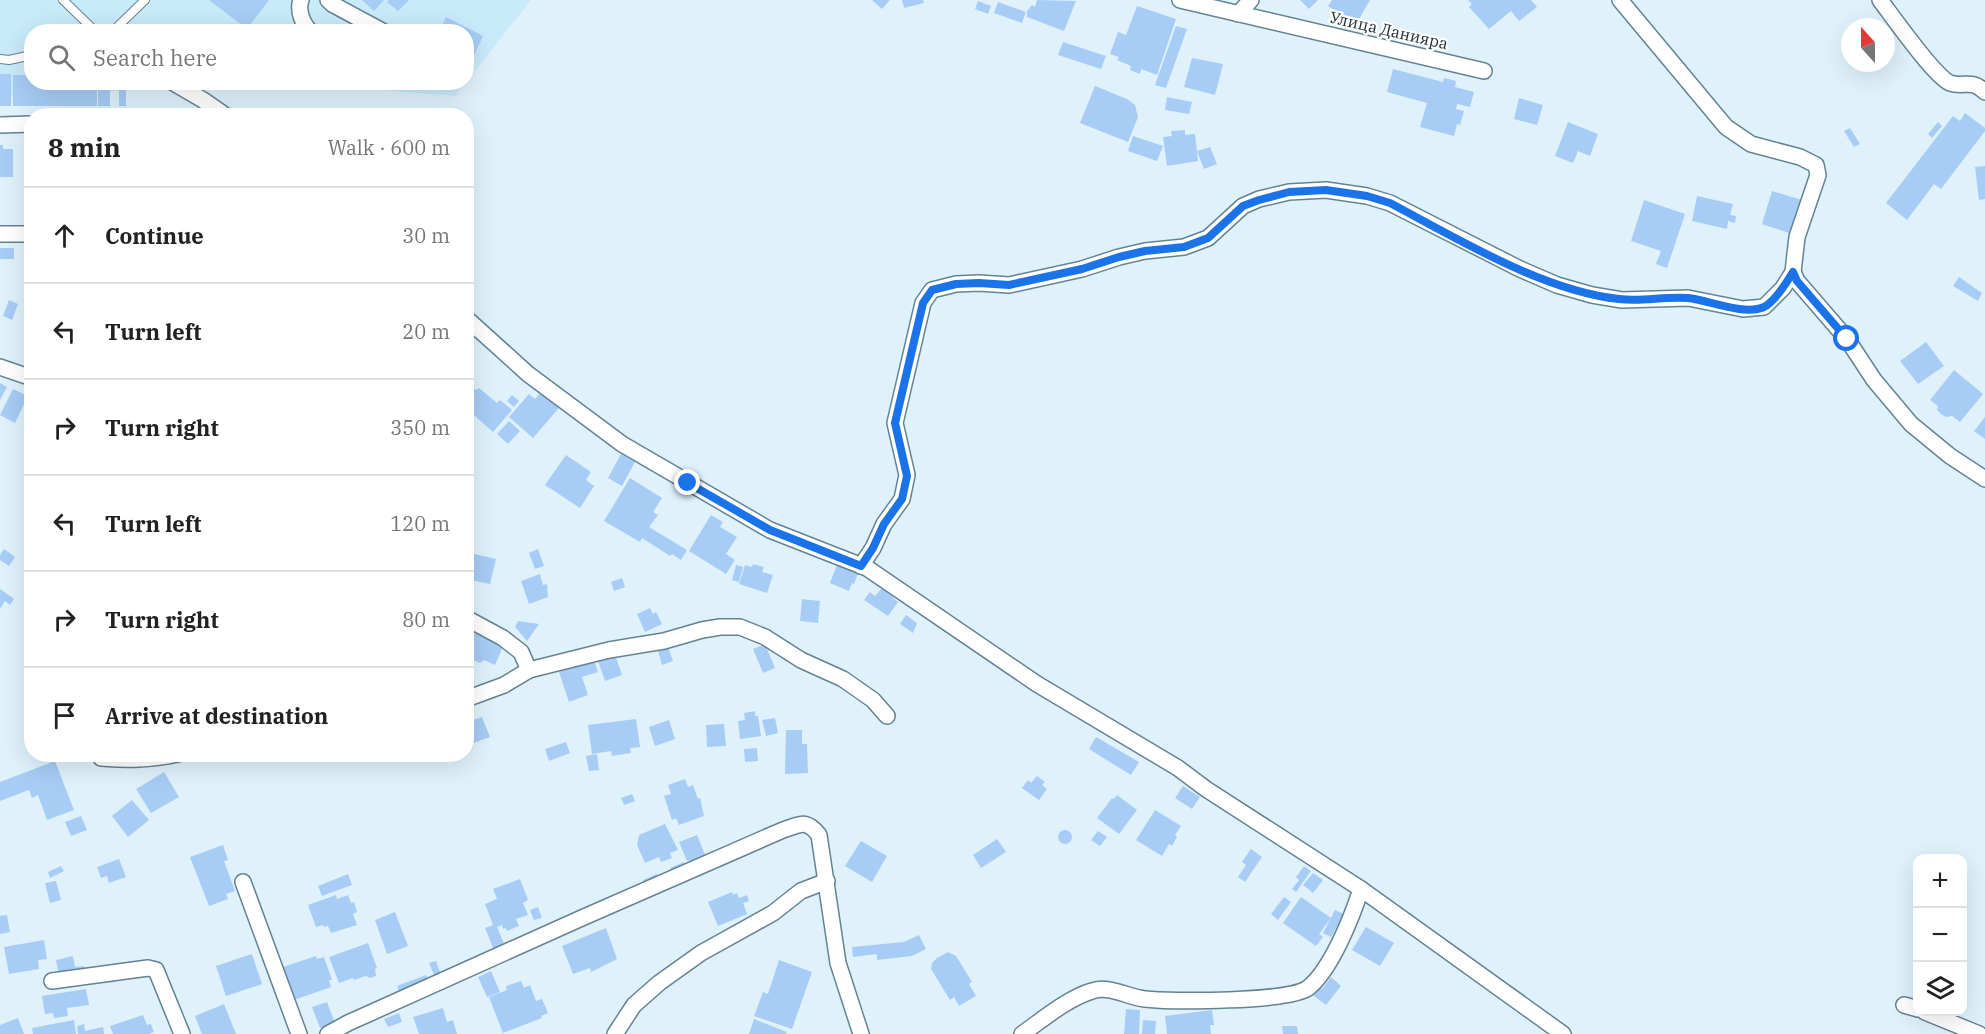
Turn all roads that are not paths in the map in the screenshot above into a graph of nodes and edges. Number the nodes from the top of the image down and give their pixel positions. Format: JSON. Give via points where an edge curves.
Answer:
{"nodes":[{"id":1,"x":63,"y":0,"type":"edge"},
{"id":2,"x":144,"y":0,"type":"edge"},
{"id":3,"x":300,"y":0,"type":"edge"},
{"id":4,"x":328,"y":0,"type":"edge"},
{"id":5,"x":1180,"y":0,"type":"edge"},
{"id":6,"x":1251,"y":0,"type":"edge"},
{"id":7,"x":1620,"y":0,"type":"edge"},
{"id":8,"x":1880,"y":0,"type":"edge"},
{"id":9,"x":1238,"y":14,"type":"junction"},
{"id":10,"x":88,"y":24,"type":"edge"},
{"id":11,"x":120,"y":24,"type":"edge"},
{"id":12,"x":304,"y":24,"type":"edge"},
{"id":13,"x":369,"y":24,"type":"edge"},
{"id":14,"x":24,"y":57,"type":"edge"},
{"id":15,"x":0,"y":59,"type":"edge"},
{"id":16,"x":1484,"y":71,"type":"dead end"},
{"id":17,"x":186,"y":90,"type":"edge"},
{"id":18,"x":1985,"y":92,"type":"edge"},
{"id":19,"x":214,"y":108,"type":"edge"},
{"id":20,"x":24,"y":124,"type":"edge"},
{"id":21,"x":0,"y":125,"type":"edge"},
{"id":22,"x":0,"y":234,"type":"edge"},
{"id":23,"x":24,"y":234,"type":"edge"},
{"id":24,"x":1793,"y":272,"type":"junction"},
{"id":25,"x":474,"y":325,"type":"edge"},
{"id":26,"x":0,"y":367,"type":"edge"},
{"id":27,"x":24,"y":375,"type":"edge"},
{"id":28,"x":1985,"y":479,"type":"edge"},
{"id":29,"x":861,"y":566,"type":"junction"},
{"id":30,"x":474,"y":622,"type":"edge"},
{"id":31,"x":529,"y":670,"type":"junction"},
{"id":32,"x":474,"y":696,"type":"edge"},
{"id":33,"x":887,"y":716,"type":"dead end"},
{"id":34,"x":827,"y":881,"type":"junction"},
{"id":35,"x":243,"y":882,"type":"dead end"},
{"id":36,"x":1361,"y":889,"type":"junction"},
{"id":37,"x":52,"y":981,"type":"dead end"},
{"id":38,"x":1937,"y":1016,"type":"edge"},
{"id":39,"x":182,"y":1034,"type":"edge"},
{"id":40,"x":299,"y":1034,"type":"edge"},
{"id":41,"x":328,"y":1034,"type":"edge"},
{"id":42,"x":615,"y":1034,"type":"edge"},
{"id":43,"x":861,"y":1034,"type":"edge"},
{"id":44,"x":1022,"y":1034,"type":"edge"},
{"id":45,"x":1563,"y":1034,"type":"edge"},
{"id":46,"x":1978,"y":1034,"type":"edge"}],
"edges":[{"from":1,"to":10,"type":"lane"},
{"from":2,"to":11,"type":"lane"},
{"from":3,"to":12,"type":"street"},
{"from":4,"to":13,"type":"street"},
{"from":5,"to":9,"type":"street","name":"Улица Данияра"},
{"from":6,"to":9,"type":"street"},
{"from":7,"to":24,"type":"street","via":[[1726,127],[1751,144],[1816,165],[1818,175],[1797,237]]},
{"from":8,"to":18,"type":"street","via":[[1928,62],[1950,82],[1978,85]]},
{"from":9,"to":16,"type":"street","name":"Улица Данияра"},
{"from":14,"to":15,"type":"lane"},
{"from":17,"to":19,"type":"street"},
{"from":20,"to":21,"type":"street"},
{"from":22,"to":23,"type":"street"},
{"from":24,"to":28,"type":"street","via":[[1911,424]]},
{"from":24,"to":29,"type":"street","via":[[1764,307],[1743,309],[1688,298],[1622,300],[1592,295],[1520,269],[1390,203],[1326,190],[1289,192],[1243,206],[1208,238],[1184,247],[1128,255],[1009,285],[956,284],[932,290],[923,303],[895,423],[907,476],[902,499]]},
{"from":25,"to":29,"type":"street","via":[[528,374],[622,444],[770,530]]},
{"from":26,"to":27,"type":"street"},
{"from":29,"to":36,"type":"street","via":[[1037,684],[1179,768]]},
{"from":30,"to":31,"type":"street","via":[[521,652]]},
{"from":31,"to":32,"type":"street"},
{"from":31,"to":33,"type":"street","via":[[702,630],[740,627],[843,679],[873,700]]},
{"from":34,"to":41,"type":"street","via":[[819,835],[803,823]]},
{"from":34,"to":42,"type":"street","via":[[801,891],[773,913],[667,977],[634,1005]]},
{"from":34,"to":43,"type":"street","via":[[838,963]]},
{"from":35,"to":40,"type":"street"},
{"from":36,"to":44,"type":"street","via":[[1352,918],[1327,964],[1306,990],[1280,997],[1185,1000],[1143,998],[1111,989],[1092,991]]},
{"from":36,"to":45,"type":"street"},
{"from":37,"to":39,"type":"street","via":[[156,970]]},
{"from":38,"to":46,"type":"street"}]}
